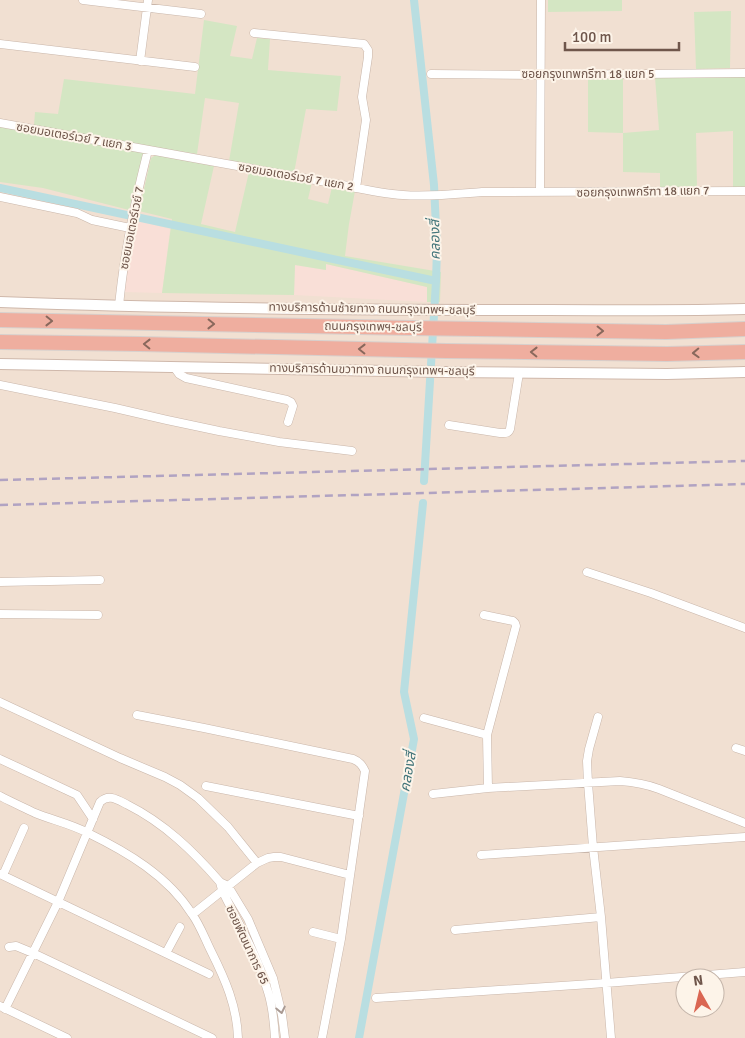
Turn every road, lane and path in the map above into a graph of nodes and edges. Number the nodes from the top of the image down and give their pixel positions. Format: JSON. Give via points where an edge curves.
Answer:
{"nodes":[{"id":1,"x":83,"y":0,"type":"edge"},
{"id":2,"x":541,"y":0,"type":"edge"},
{"id":3,"x":147,"y":4,"type":"edge"},
{"id":4,"x":201,"y":14,"type":"dead end"},
{"id":5,"x":254,"y":33,"type":"dead end"},
{"id":6,"x":0,"y":44,"type":"edge"},
{"id":7,"x":140,"y":61,"type":"junction"},
{"id":8,"x":195,"y":68,"type":"dead end"},
{"id":9,"x":745,"y":73,"type":"edge"},
{"id":10,"x":431,"y":74,"type":"dead end"},
{"id":11,"x":541,"y":75,"type":"junction"},
{"id":12,"x":0,"y":124,"type":"edge"},
{"id":13,"x":148,"y":150,"type":"junction"},
{"id":14,"x":356,"y":188,"type":"junction"},
{"id":15,"x":745,"y":191,"type":"edge"},
{"id":16,"x":540,"y":192,"type":"junction"},
{"id":17,"x":444,"y":194,"type":"joint"},
{"id":18,"x":0,"y":197,"type":"edge"},
{"id":19,"x":130,"y":226,"type":"junction"},
{"id":20,"x":0,"y":302,"type":"edge"},
{"id":21,"x":119,"y":306,"type":"junction"},
{"id":22,"x":745,"y":309,"type":"edge"},
{"id":23,"x":0,"y":320,"type":"edge"},
{"id":24,"x":745,"y":329,"type":"edge"},
{"id":25,"x":0,"y":342,"type":"edge"},
{"id":26,"x":745,"y":352,"type":"edge"},
{"id":27,"x":0,"y":364,"type":"edge"},
{"id":28,"x":174,"y":367,"type":"junction"},
{"id":29,"x":745,"y":372,"type":"edge"},
{"id":30,"x":519,"y":373,"type":"junction"},
{"id":31,"x":0,"y":385,"type":"edge"},
{"id":32,"x":288,"y":422,"type":"dead end"},
{"id":33,"x":449,"y":425,"type":"dead end"},
{"id":34,"x":352,"y":451,"type":"dead end"},
{"id":35,"x":587,"y":572,"type":"dead end"},
{"id":36,"x":100,"y":580,"type":"dead end"},
{"id":37,"x":0,"y":582,"type":"edge"},
{"id":38,"x":0,"y":614,"type":"edge"},
{"id":39,"x":98,"y":615,"type":"dead end"},
{"id":40,"x":484,"y":615,"type":"dead end"},
{"id":41,"x":745,"y":628,"type":"edge"},
{"id":42,"x":0,"y":702,"type":"edge"},
{"id":43,"x":137,"y":715,"type":"dead end"},
{"id":44,"x":598,"y":717,"type":"dead end"},
{"id":45,"x":424,"y":718,"type":"dead end"},
{"id":46,"x":487,"y":735,"type":"junction"},
{"id":47,"x":736,"y":748,"type":"dead end"},
{"id":48,"x":745,"y":751,"type":"edge"},
{"id":49,"x":0,"y":759,"type":"edge"},
{"id":50,"x":588,"y":784,"type":"junction"},
{"id":51,"x":206,"y":786,"type":"dead end"},
{"id":52,"x":488,"y":788,"type":"junction"},
{"id":53,"x":433,"y":794,"type":"dead end"},
{"id":54,"x":0,"y":796,"type":"edge"},
{"id":55,"x":359,"y":816,"type":"junction"},
{"id":56,"x":93,"y":819,"type":"junction"},
{"id":57,"x":745,"y":823,"type":"edge"},
{"id":58,"x":24,"y":828,"type":"dead end"},
{"id":59,"x":87,"y":832,"type":"junction"},
{"id":60,"x":745,"y":837,"type":"edge"},
{"id":61,"x":593,"y":847,"type":"junction"},
{"id":62,"x":480,"y":855,"type":"dead end"},
{"id":63,"x":257,"y":863,"type":"junction"},
{"id":64,"x":350,"y":874,"type":"junction"},
{"id":65,"x":2,"y":875,"type":"edge"},
{"id":66,"x":223,"y":886,"type":"junction"},
{"id":67,"x":58,"y":902,"type":"junction"},
{"id":68,"x":193,"y":914,"type":"junction"},
{"id":69,"x":601,"y":917,"type":"junction"},
{"id":70,"x":180,"y":927,"type":"dead end"},
{"id":71,"x":455,"y":930,"type":"dead end"},
{"id":72,"x":313,"y":932,"type":"dead end"},
{"id":73,"x":341,"y":939,"type":"junction"},
{"id":74,"x":9,"y":947,"type":"dead end"},
{"id":75,"x":32,"y":953,"type":"junction"},
{"id":76,"x":166,"y":953,"type":"junction"},
{"id":77,"x":745,"y":972,"type":"edge"},
{"id":78,"x":209,"y":974,"type":"dead end"},
{"id":79,"x":606,"y":984,"type":"junction"},
{"id":80,"x":376,"y":998,"type":"dead end"},
{"id":81,"x":2,"y":1007,"type":"edge"},
{"id":82,"x":67,"y":1038,"type":"edge"},
{"id":83,"x":212,"y":1038,"type":"edge"},
{"id":84,"x":238,"y":1038,"type":"edge"},
{"id":85,"x":275,"y":1038,"type":"edge"},
{"id":86,"x":285,"y":1038,"type":"edge"},
{"id":87,"x":322,"y":1038,"type":"edge"},
{"id":88,"x":611,"y":1038,"type":"edge"}],
"edges":[{"from":1,"to":3,"type":"street"},
{"from":2,"to":11,"type":"street"},
{"from":3,"to":4,"type":"street"},
{"from":3,"to":7,"type":"street"},
{"from":5,"to":14,"type":"street","via":[[364,44],[368,50],[362,97],[366,120]]},
{"from":6,"to":7,"type":"street"},
{"from":7,"to":8,"type":"street"},
{"from":9,"to":11,"type":"street","name":"ซอยกรุงเทพกรีฑา 18 แยก 5"},
{"from":10,"to":11,"type":"street","name":"ซอยกรุงเทพกรีฑา 18 แยก 5"},
{"from":11,"to":16,"type":"street"},
{"from":12,"to":13,"type":"street","name":"ซอยมอเตอร์เวย์ 7 แยก 3"},
{"from":13,"to":14,"type":"street","name":"ซอยมอเตอร์เวย์ 7 แยก 2"},
{"from":13,"to":19,"type":"street","name":"ซอยมอเตอร์เวย์ 7"},
{"from":14,"to":17,"type":"street","name":"ซอยมอเตอร์เวย์ 7 แยก 2","via":[[402,196]]},
{"from":15,"to":16,"type":"street","name":"ซอยกรุงเทพกรีฑา 18 แยก 7"},
{"from":16,"to":17,"type":"street","name":"ซอยกรุงเทพกรีฑา 18 แยก 7"},
{"from":18,"to":19,"type":"street"},
{"from":19,"to":21,"type":"street","name":"ซอยมอเตอร์เวย์ 7"},
{"from":20,"to":21,"type":"main road","name":"ทางบริการด้านซ้ายทาง ถนนกรุงเทพฯ-ชลบุรี"},
{"from":21,"to":22,"type":"main road","name":"ทางบริการด้านซ้ายทาง ถนนกรุงเทพฯ-ชลบุรี","via":[[414,310]]},
{"from":23,"to":24,"type":"highway","name":"ถนนกรุงเทพฯ-ชลบุรี","one_way":true,"via":[[666,332]]},
{"from":26,"to":25,"type":"highway","name":"ถนนกรุงเทพฯ-ชลบุรี","one_way":true,"via":[[667,354]]},
{"from":27,"to":28,"type":"main road","name":"ทางบริการด้านขวาทาง ถนนกรุงเทพฯ-ชลบุรี"},
{"from":28,"to":30,"type":"main road","name":"ทางบริการด้านขวาทาง ถนนกรุงเทพฯ-ชลบุรี"},
{"from":28,"to":32,"type":"street","via":[[186,378],[287,400],[292,406]]},
{"from":29,"to":30,"type":"main road","name":"ทางบริการด้านขวาทาง ถนนกรุงเทพฯ-ชลบุรี"},
{"from":30,"to":33,"type":"street","via":[[509,432]]},
{"from":31,"to":34,"type":"street","via":[[219,431]]},
{"from":35,"to":41,"type":"street"},
{"from":36,"to":37,"type":"street"},
{"from":38,"to":39,"type":"street"},
{"from":40,"to":46,"type":"street","via":[[513,621],[516,626]]},
{"from":42,"to":63,"type":"street","via":[[180,785],[228,827]]},
{"from":43,"to":55,"type":"street","via":[[360,762],[365,771]]},
{"from":44,"to":50,"type":"street","via":[[587,761]]},
{"from":45,"to":46,"type":"street"},
{"from":46,"to":52,"type":"street"},
{"from":47,"to":48,"type":"street"},
{"from":49,"to":56,"type":"street","via":[[77,795]]},
{"from":50,"to":52,"type":"street"},
{"from":50,"to":57,"type":"street","via":[[646,784]]},
{"from":50,"to":61,"type":"street"},
{"from":51,"to":55,"type":"street"},
{"from":52,"to":53,"type":"street"},
{"from":54,"to":59,"type":"street"},
{"from":55,"to":64,"type":"street"},
{"from":56,"to":59,"type":"street"},
{"from":56,"to":66,"type":"street","name":"ซอยพัฒนาการ 65","via":[[100,802],[111,797],[143,812],[170,832]]},
{"from":58,"to":65,"type":"street"},
{"from":59,"to":67,"type":"street"},
{"from":59,"to":68,"type":"street","via":[[150,870],[173,889]]},
{"from":60,"to":61,"type":"street"},
{"from":61,"to":62,"type":"street"},
{"from":61,"to":69,"type":"street"},
{"from":63,"to":64,"type":"street","via":[[274,857]]},
{"from":63,"to":66,"type":"street"},
{"from":64,"to":73,"type":"street"},
{"from":65,"to":67,"type":"street"},
{"from":66,"to":68,"type":"street"},
{"from":66,"to":85,"type":"street","name":"ซอยพัฒนาการ 65","via":[[260,966],[273,1012]]},
{"from":66,"to":86,"type":"street","name":"ซอยพัฒนาการ 65","one_way":true,"via":[[248,920],[274,978]]},
{"from":67,"to":75,"type":"street"},
{"from":67,"to":76,"type":"street"},
{"from":68,"to":84,"type":"street","via":[[232,997]]},
{"from":69,"to":71,"type":"street"},
{"from":69,"to":79,"type":"street"},
{"from":70,"to":76,"type":"street"},
{"from":72,"to":73,"type":"street"},
{"from":73,"to":87,"type":"street"},
{"from":74,"to":75,"type":"street","via":[[16,946]]},
{"from":75,"to":81,"type":"street"},
{"from":75,"to":83,"type":"street"},
{"from":76,"to":78,"type":"street"},
{"from":77,"to":79,"type":"street"},
{"from":79,"to":80,"type":"street"},
{"from":79,"to":88,"type":"street"},
{"from":81,"to":82,"type":"street"}]}
